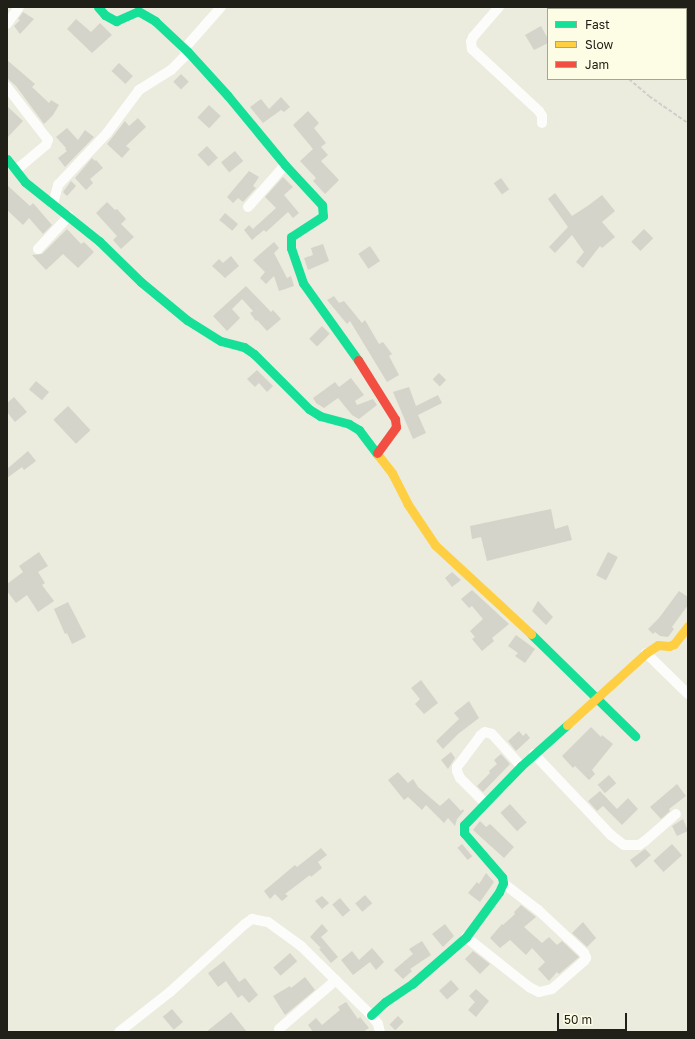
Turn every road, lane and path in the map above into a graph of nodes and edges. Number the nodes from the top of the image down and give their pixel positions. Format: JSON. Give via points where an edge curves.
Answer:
{"nodes":[{"id":1,"x":19,"y":7,"type":"edge"},
{"id":2,"x":98,"y":7,"type":"edge"},
{"id":3,"x":221,"y":7,"type":"edge"},
{"id":4,"x":499,"y":7,"type":"edge"},
{"id":5,"x":7,"y":24,"type":"edge"},
{"id":6,"x":186,"y":51,"type":"junction"},
{"id":7,"x":630,"y":80,"type":"edge"},
{"id":8,"x":7,"y":87,"type":"edge"},
{"id":9,"x":542,"y":123,"type":"dead end"},
{"id":10,"x":688,"y":123,"type":"edge"},
{"id":11,"x":7,"y":159,"type":"edge"},
{"id":12,"x":285,"y":165,"type":"junction"},
{"id":13,"x":17,"y":170,"type":"junction"},
{"id":14,"x":53,"y":204,"type":"junction"},
{"id":15,"x":248,"y":207,"type":"dead end"},
{"id":16,"x":69,"y":216,"type":"junction"},
{"id":17,"x":38,"y":249,"type":"dead end"},
{"id":18,"x":376,"y":453,"type":"junction"},
{"id":19,"x":688,"y":626,"type":"edge"},
{"id":20,"x":646,"y":653,"type":"junction"},
{"id":21,"x":688,"y":694,"type":"edge"},
{"id":22,"x":597,"y":697,"type":"junction"},
{"id":23,"x":634,"y":736,"type":"dead end"},
{"id":24,"x":534,"y":754,"type":"junction"},
{"id":25,"x":521,"y":766,"type":"junction"},
{"id":26,"x":485,"y":803,"type":"junction"},
{"id":27,"x":676,"y":814,"type":"dead end"},
{"id":28,"x":503,"y":883,"type":"junction"},
{"id":29,"x":466,"y":937,"type":"junction"},
{"id":30,"x":336,"y":980,"type":"junction"},
{"id":31,"x":372,"y":1015,"type":"junction"},
{"id":32,"x":279,"y":1029,"type":"dead end"},
{"id":33,"x":119,"y":1032,"type":"edge"},
{"id":34,"x":380,"y":1032,"type":"edge"}],
"edges":[{"from":1,"to":5,"type":"street"},
{"from":2,"to":6,"type":"street","via":[[105,15],[116,21],[140,11],[155,20]]},
{"from":3,"to":6,"type":"street"},
{"from":4,"to":9,"type":"street","via":[[472,37],[472,49],[539,111]]},
{"from":6,"to":12,"type":"street","via":[[228,96]]},
{"from":6,"to":14,"type":"street","via":[[171,70],[139,90],[107,133],[58,185]]},
{"from":7,"to":10,"type":"path"},
{"from":8,"to":13,"type":"street","via":[[48,140],[46,145]]},
{"from":11,"to":13,"type":"street"},
{"from":12,"to":15,"type":"street"},
{"from":12,"to":18,"type":"street","via":[[322,205],[320,220],[291,237],[290,248],[303,283],[326,313],[395,419],[396,428]]},
{"from":13,"to":14,"type":"street","via":[[25,182]]},
{"from":14,"to":16,"type":"street"},
{"from":16,"to":17,"type":"street"},
{"from":16,"to":18,"type":"street","via":[[99,241],[140,282],[187,320],[221,341],[244,347],[254,354],[309,409],[320,416],[350,424],[359,430]]},
{"from":18,"to":22,"type":"street","via":[[392,473],[407,503],[435,545],[487,591]]},
{"from":19,"to":20,"type":"street","via":[[674,644],[658,645]]},
{"from":20,"to":21,"type":"street"},
{"from":20,"to":22,"type":"street"},
{"from":22,"to":23,"type":"street"},
{"from":22,"to":24,"type":"street"},
{"from":24,"to":25,"type":"street"},
{"from":24,"to":27,"type":"street","via":[[611,835],[624,844],[639,845]]},
{"from":25,"to":26,"type":"street"},
{"from":25,"to":26,"type":"street","via":[[492,734],[485,732],[480,736],[457,767],[457,771],[460,778]]},
{"from":26,"to":28,"type":"street","via":[[464,825],[464,833],[498,870]]},
{"from":28,"to":29,"type":"street"},
{"from":28,"to":29,"type":"street","via":[[538,910],[584,953],[584,961],[552,989],[539,992]]},
{"from":29,"to":31,"type":"street"},
{"from":30,"to":31,"type":"street"},
{"from":30,"to":32,"type":"street"},
{"from":30,"to":33,"type":"street","via":[[285,933],[268,922],[252,919],[170,992]]},
{"from":31,"to":34,"type":"street"}]}
